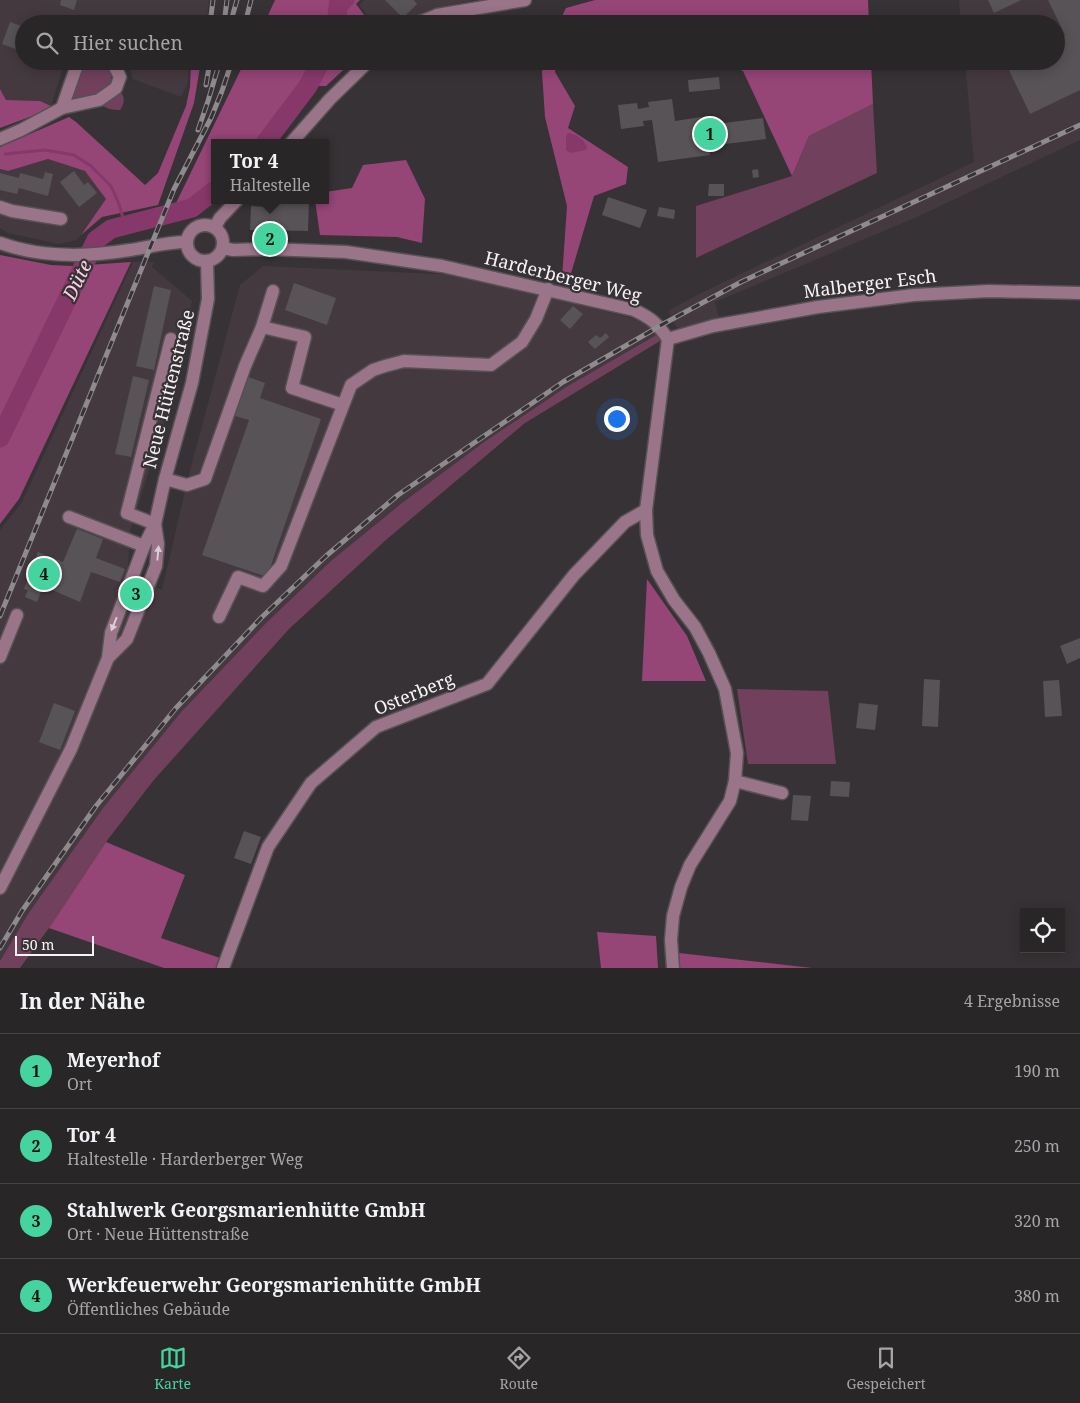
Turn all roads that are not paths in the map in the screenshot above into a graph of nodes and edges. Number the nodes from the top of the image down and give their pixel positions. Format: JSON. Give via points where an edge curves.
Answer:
{"nodes":[{"id":1,"x":525,"y":0,"type":"edge"},
{"id":2,"x":438,"y":15,"type":"edge"},
{"id":3,"x":75,"y":70,"type":"edge"},
{"id":4,"x":116,"y":70,"type":"edge"},
{"id":5,"x":360,"y":70,"type":"edge"},
{"id":6,"x":62,"y":108,"type":"junction"},
{"id":7,"x":0,"y":139,"type":"edge"},
{"id":8,"x":295,"y":139,"type":"edge"},
{"id":9,"x":233,"y":204,"type":"edge"},
{"id":10,"x":0,"y":207,"type":"edge"},
{"id":11,"x":61,"y":219,"type":"dead end"},
{"id":12,"x":214,"y":227,"type":"junction"},
{"id":13,"x":187,"y":242,"type":"junction"},
{"id":14,"x":0,"y":243,"type":"edge"},
{"id":15,"x":223,"y":248,"type":"junction"},
{"id":16,"x":207,"y":261,"type":"junction"},
{"id":17,"x":548,"y":289,"type":"junction"},
{"id":18,"x":273,"y":292,"type":"dead end"},
{"id":19,"x":1080,"y":293,"type":"edge"},
{"id":20,"x":262,"y":327,"type":"junction"},
{"id":21,"x":171,"y":339,"type":"dead end"},
{"id":22,"x":668,"y":339,"type":"junction"},
{"id":23,"x":343,"y":405,"type":"junction"},
{"id":24,"x":165,"y":479,"type":"junction"},
{"id":25,"x":646,"y":510,"type":"junction"},
{"id":26,"x":69,"y":517,"type":"dead end"},
{"id":27,"x":155,"y":524,"type":"junction"},
{"id":28,"x":144,"y":546,"type":"junction"},
{"id":29,"x":17,"y":615,"type":"dead end"},
{"id":30,"x":219,"y":617,"type":"dead end"},
{"id":31,"x":0,"y":657,"type":"edge"},
{"id":32,"x":108,"y":658,"type":"junction"},
{"id":33,"x":735,"y":781,"type":"junction"},
{"id":34,"x":782,"y":792,"type":"dead end"},
{"id":35,"x":0,"y":888,"type":"edge"},
{"id":36,"x":223,"y":968,"type":"edge"},
{"id":37,"x":673,"y":968,"type":"edge"}],
"edges":[{"from":1,"to":2,"type":"street"},
{"from":3,"to":6,"type":"street"},
{"from":4,"to":6,"type":"street","via":[[120,77],[116,88],[99,100]]},
{"from":5,"to":8,"type":"street"},
{"from":6,"to":7,"type":"street"},
{"from":9,"to":12,"type":"street"},
{"from":10,"to":11,"type":"street"},
{"from":12,"to":13,"type":"street","via":[[202,224],[196,227]]},
{"from":12,"to":15,"type":"street","via":[[222,236]]},
{"from":13,"to":14,"type":"street","via":[[76,255],[57,249],[28,250]]},
{"from":13,"to":16,"type":"street","via":[[194,258]]},
{"from":15,"to":16,"type":"street","via":[[217,258]]},
{"from":15,"to":17,"type":"street","name":"Harderberger Weg","via":[[346,252],[442,266]]},
{"from":16,"to":24,"type":"street","name":"Neue Hüttenstraße","via":[[208,299],[192,383]]},
{"from":17,"to":22,"type":"street","name":"Harderberger Weg","via":[[634,310],[649,317]]},
{"from":17,"to":23,"type":"street","via":[[522,342],[491,365],[404,361],[385,366],[351,385]]},
{"from":18,"to":20,"type":"street"},
{"from":19,"to":22,"type":"street","name":"Malberger Esch","via":[[989,291],[914,295],[818,307],[714,326]]},
{"from":20,"to":23,"type":"street","via":[[306,337],[292,388]]},
{"from":20,"to":24,"type":"street","via":[[205,479],[187,485]]},
{"from":21,"to":27,"type":"street","via":[[127,513]]},
{"from":22,"to":25,"type":"street"},
{"from":23,"to":30,"type":"street","via":[[281,566],[263,586],[238,577]]},
{"from":24,"to":27,"type":"street","name":"Neue Hüttenstraße"},
{"from":25,"to":33,"type":"street","via":[[647,535],[657,570],[710,652],[725,689],[738,753]]},
{"from":25,"to":36,"type":"street","name":"Osterberg","via":[[625,522],[574,576],[487,684],[376,727],[311,784],[268,847]]},
{"from":26,"to":28,"type":"street"},
{"from":27,"to":28,"type":"street","name":"Neue Hüttenstraße"},
{"from":32,"to":27,"type":"street","name":"Neue Hüttenstraße","one_way":true,"via":[[127,639],[156,566],[158,544]]},
{"from":28,"to":32,"type":"street","name":"Neue Hüttenstraße","one_way":true,"via":[[110,632]]},
{"from":29,"to":31,"type":"street"},
{"from":32,"to":35,"type":"street","name":"Neue Hüttenstraße","via":[[71,749]]},
{"from":33,"to":34,"type":"street"},
{"from":33,"to":37,"type":"street","via":[[730,801],[690,865],[681,887],[673,916]]}]}
